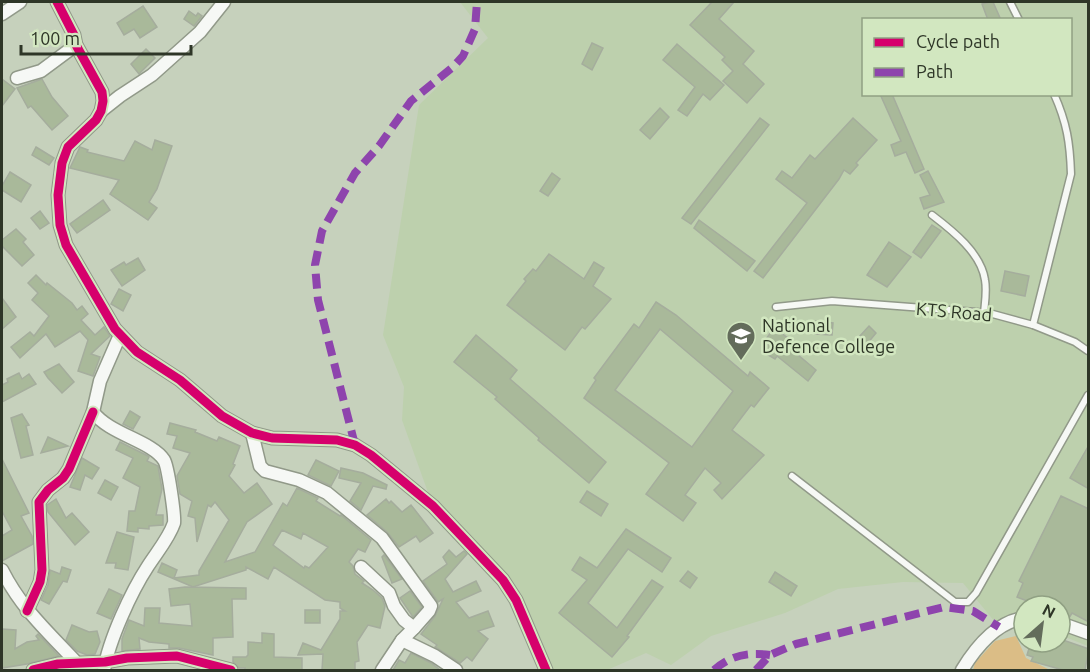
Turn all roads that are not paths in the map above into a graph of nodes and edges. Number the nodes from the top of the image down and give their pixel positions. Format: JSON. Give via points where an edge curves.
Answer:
{"nodes":[{"id":1,"x":20,"y":2,"type":"edge"},
{"id":2,"x":57,"y":2,"type":"edge"},
{"id":3,"x":224,"y":2,"type":"edge"},
{"id":4,"x":1010,"y":2,"type":"edge"},
{"id":5,"x":2,"y":14,"type":"edge"},
{"id":6,"x":1018,"y":18,"type":"edge"},
{"id":7,"x":76,"y":45,"type":"junction"},
{"id":8,"x":17,"y":78,"type":"dead end"},
{"id":9,"x":1055,"y":96,"type":"edge"},
{"id":10,"x":101,"y":111,"type":"junction"},
{"id":11,"x":932,"y":215,"type":"dead end"},
{"id":12,"x":776,"y":307,"type":"dead end"},
{"id":13,"x":984,"y":313,"type":"junction"},
{"id":14,"x":1033,"y":325,"type":"junction"},
{"id":15,"x":120,"y":335,"type":"junction"},
{"id":16,"x":1089,"y":351,"type":"edge"},
{"id":17,"x":1089,"y":394,"type":"edge"},
{"id":18,"x":93,"y":412,"type":"junction"},
{"id":19,"x":252,"y":433,"type":"junction"},
{"id":20,"x":792,"y":476,"type":"dead end"},
{"id":21,"x":361,"y":567,"type":"dead end"},
{"id":22,"x":2,"y":570,"type":"edge"},
{"id":23,"x":27,"y":611,"type":"junction"},
{"id":24,"x":1012,"y":622,"type":"edge"},
{"id":25,"x":1072,"y":627,"type":"edge"},
{"id":26,"x":414,"y":628,"type":"junction"},
{"id":27,"x":1089,"y":633,"type":"edge"},
{"id":28,"x":402,"y":640,"type":"junction"},
{"id":29,"x":76,"y":662,"type":"junction"},
{"id":30,"x":105,"y":666,"type":"edge"},
{"id":31,"x":33,"y":670,"type":"edge"},
{"id":32,"x":231,"y":670,"type":"edge"},
{"id":33,"x":382,"y":670,"type":"edge"},
{"id":34,"x":456,"y":670,"type":"edge"},
{"id":35,"x":546,"y":670,"type":"edge"},
{"id":36,"x":962,"y":670,"type":"edge"}],
"edges":[{"from":1,"to":5,"type":"street"},
{"from":2,"to":7,"type":"street"},
{"from":3,"to":10,"type":"street","via":[[200,32],[152,75]]},
{"from":4,"to":6,"type":"lane"},
{"from":7,"to":8,"type":"street","via":[[41,71]]},
{"from":7,"to":10,"type":"street","via":[[102,92]]},
{"from":9,"to":14,"type":"lane","via":[[1064,116],[1071,174]]},
{"from":10,"to":15,"type":"street","via":[[68,147],[62,163],[60,225],[66,245]]},
{"from":11,"to":13,"type":"lane","via":[[980,263],[985,280]]},
{"from":12,"to":13,"type":"lane","name":"KTS Road","via":[[832,301]]},
{"from":13,"to":14,"type":"lane","name":"KTS Road"},
{"from":14,"to":16,"type":"lane","name":"KTS Road"},
{"from":15,"to":18,"type":"street","via":[[100,381]]},
{"from":15,"to":19,"type":"street","via":[[222,416]]},
{"from":17,"to":20,"type":"lane","via":[[968,602],[955,602]]},
{"from":18,"to":23,"type":"street","via":[[69,469],[39,502],[42,570]]},
{"from":18,"to":30,"type":"street","via":[[112,429],[164,459],[174,511],[171,529],[138,583]]},
{"from":19,"to":26,"type":"street","via":[[260,466],[265,471],[299,480],[327,494],[382,538],[431,606]]},
{"from":19,"to":35,"type":"street","via":[[272,438],[337,440],[371,454],[433,506],[503,580],[516,600]]},
{"from":21,"to":26,"type":"street","via":[[389,593],[404,620]]},
{"from":22,"to":23,"type":"street"},
{"from":23,"to":29,"type":"street"},
{"from":24,"to":36,"type":"street","via":[[999,627]]},
{"from":25,"to":27,"type":"street"},
{"from":26,"to":28,"type":"street"},
{"from":28,"to":33,"type":"street"},
{"from":28,"to":34,"type":"street"},
{"from":29,"to":30,"type":"street"},
{"from":29,"to":31,"type":"street"},
{"from":30,"to":32,"type":"street","via":[[127,658],[177,656]]}]}
